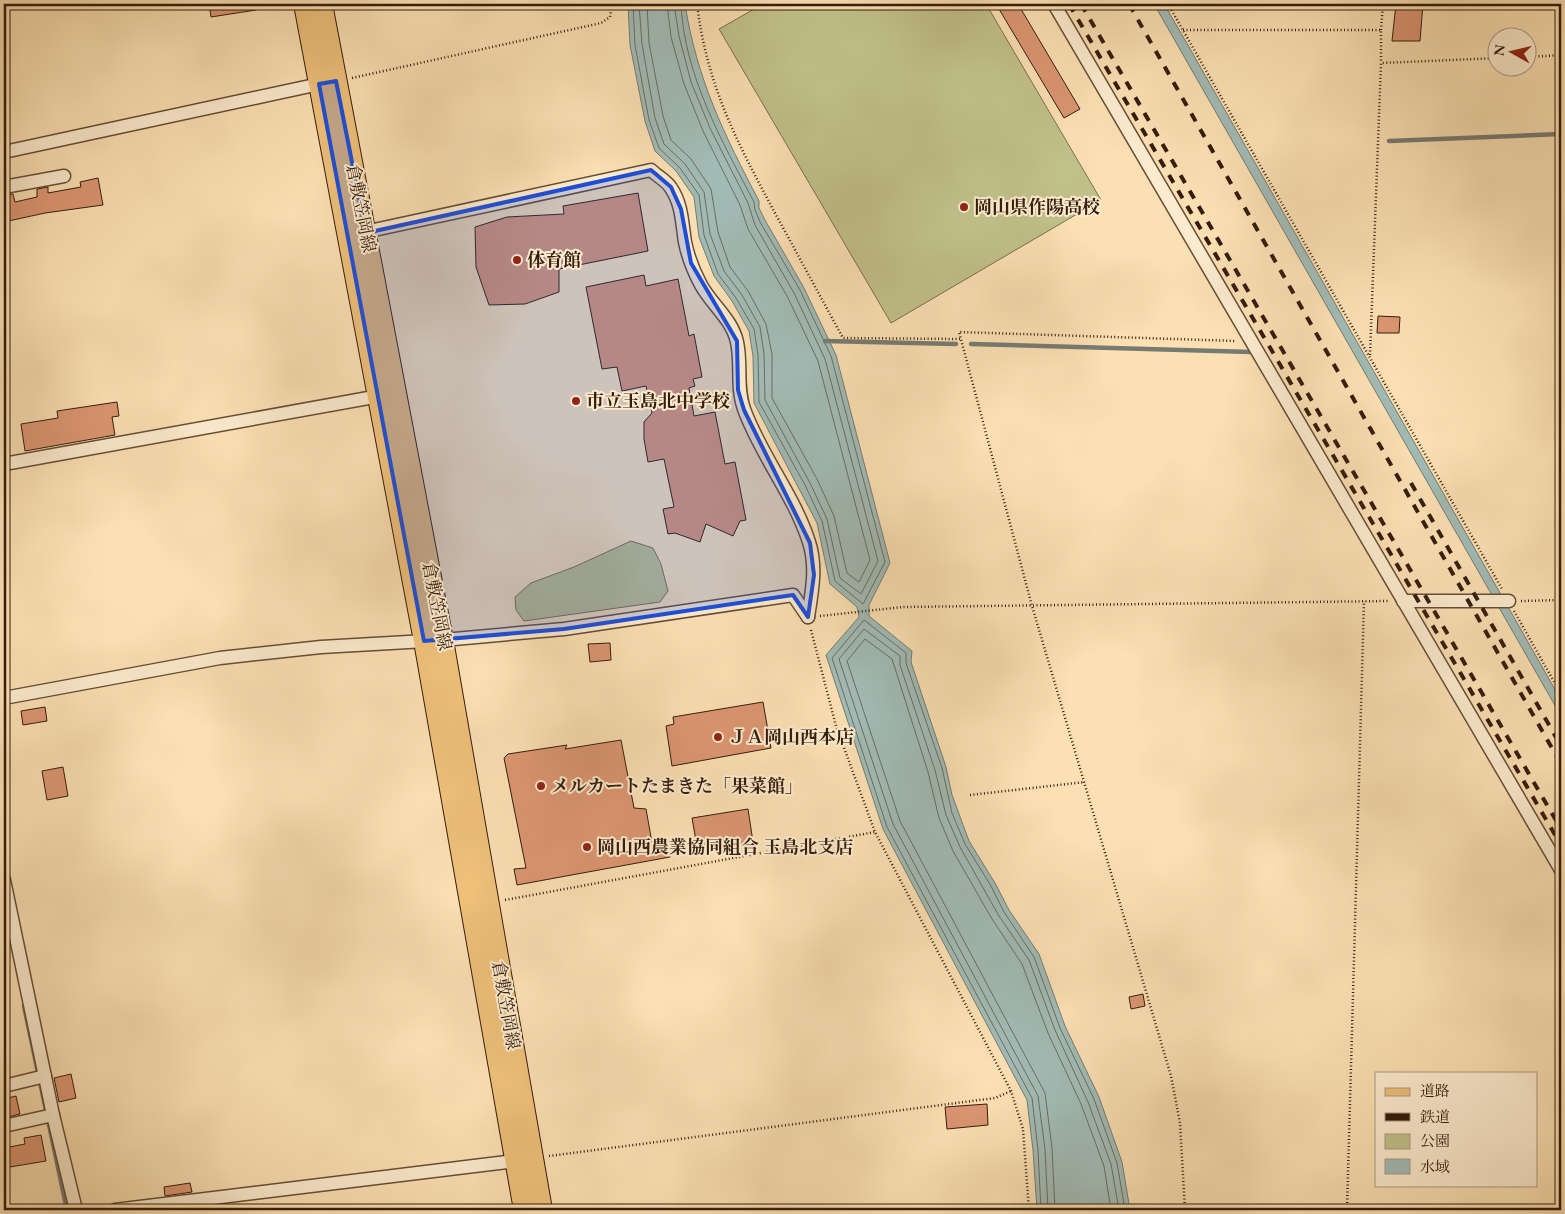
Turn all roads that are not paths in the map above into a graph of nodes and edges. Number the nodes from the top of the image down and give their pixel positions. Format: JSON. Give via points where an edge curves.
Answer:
{"nodes":[{"id":1,"x":304,"y":4,"type":"edge"},
{"id":2,"x":322,"y":4,"type":"edge"},
{"id":3,"x":1054,"y":4,"type":"edge"},
{"id":4,"x":328,"y":83,"type":"junction"},
{"id":5,"x":4,"y":152,"type":"edge"},
{"id":6,"x":64,"y":176,"type":"dead end"},
{"id":7,"x":4,"y":187,"type":"edge"},
{"id":8,"x":356,"y":233,"type":"junction"},
{"id":9,"x":387,"y":394,"type":"junction"},
{"id":10,"x":4,"y":464,"type":"edge"},
{"id":11,"x":1403,"y":601,"type":"junction"},
{"id":12,"x":1503,"y":601,"type":"road end"},
{"id":13,"x":434,"y":640,"type":"junction"},
{"id":14,"x":4,"y":698,"type":"edge"},
{"id":15,"x":1561,"y":870,"type":"edge"},
{"id":16,"x":4,"y":880,"type":"edge"},
{"id":17,"x":6,"y":903,"type":"edge"},
{"id":18,"x":45,"y":1076,"type":"junction"},
{"id":19,"x":4,"y":1086,"type":"edge"},
{"id":20,"x":53,"y":1115,"type":"junction"},
{"id":21,"x":4,"y":1126,"type":"edge"},
{"id":22,"x":524,"y":1160,"type":"junction"},
{"id":23,"x":76,"y":1210,"type":"edge"},
{"id":24,"x":115,"y":1210,"type":"edge"},
{"id":25,"x":524,"y":1210,"type":"edge"},
{"id":26,"x":542,"y":1210,"type":"edge"}],
"edges":[{"from":1,"to":4,"type":"main road","name":"倉敷笠岡線"},
{"from":2,"to":4,"type":"main road","name":"倉敷笠岡線"},
{"from":3,"to":11,"type":"street"},
{"from":4,"to":5,"type":"street"},
{"from":4,"to":8,"type":"main road","name":"倉敷笠岡線"},
{"from":6,"to":7,"type":"street"},
{"from":8,"to":9,"type":"main road","name":"倉敷笠岡線"},
{"from":8,"to":13,"type":"street","via":[[651,170],[671,187],[681,209],[685,244],[692,263],[702,286],[728,320],[737,341],[738,390],[744,410],[791,498],[810,543],[814,575],[808,617],[793,595],[564,628]]},
{"from":9,"to":10,"type":"street"},
{"from":9,"to":13,"type":"main road","name":"倉敷笠岡線"},
{"from":11,"to":12,"type":"street"},
{"from":11,"to":15,"type":"street"},
{"from":13,"to":14,"type":"street","via":[[220,658]]},
{"from":13,"to":22,"type":"main road","name":"倉敷笠岡線"},
{"from":13,"to":22,"type":"main road","name":"倉敷笠岡線","via":[[489,902]]},
{"from":16,"to":17,"type":"street"},
{"from":17,"to":18,"type":"street"},
{"from":18,"to":19,"type":"street"},
{"from":18,"to":20,"type":"street"},
{"from":20,"to":21,"type":"street"},
{"from":20,"to":23,"type":"street"},
{"from":22,"to":24,"type":"street"},
{"from":22,"to":25,"type":"main road","name":"倉敷笠岡線"},
{"from":22,"to":26,"type":"main road","name":"倉敷笠岡線"}]}
